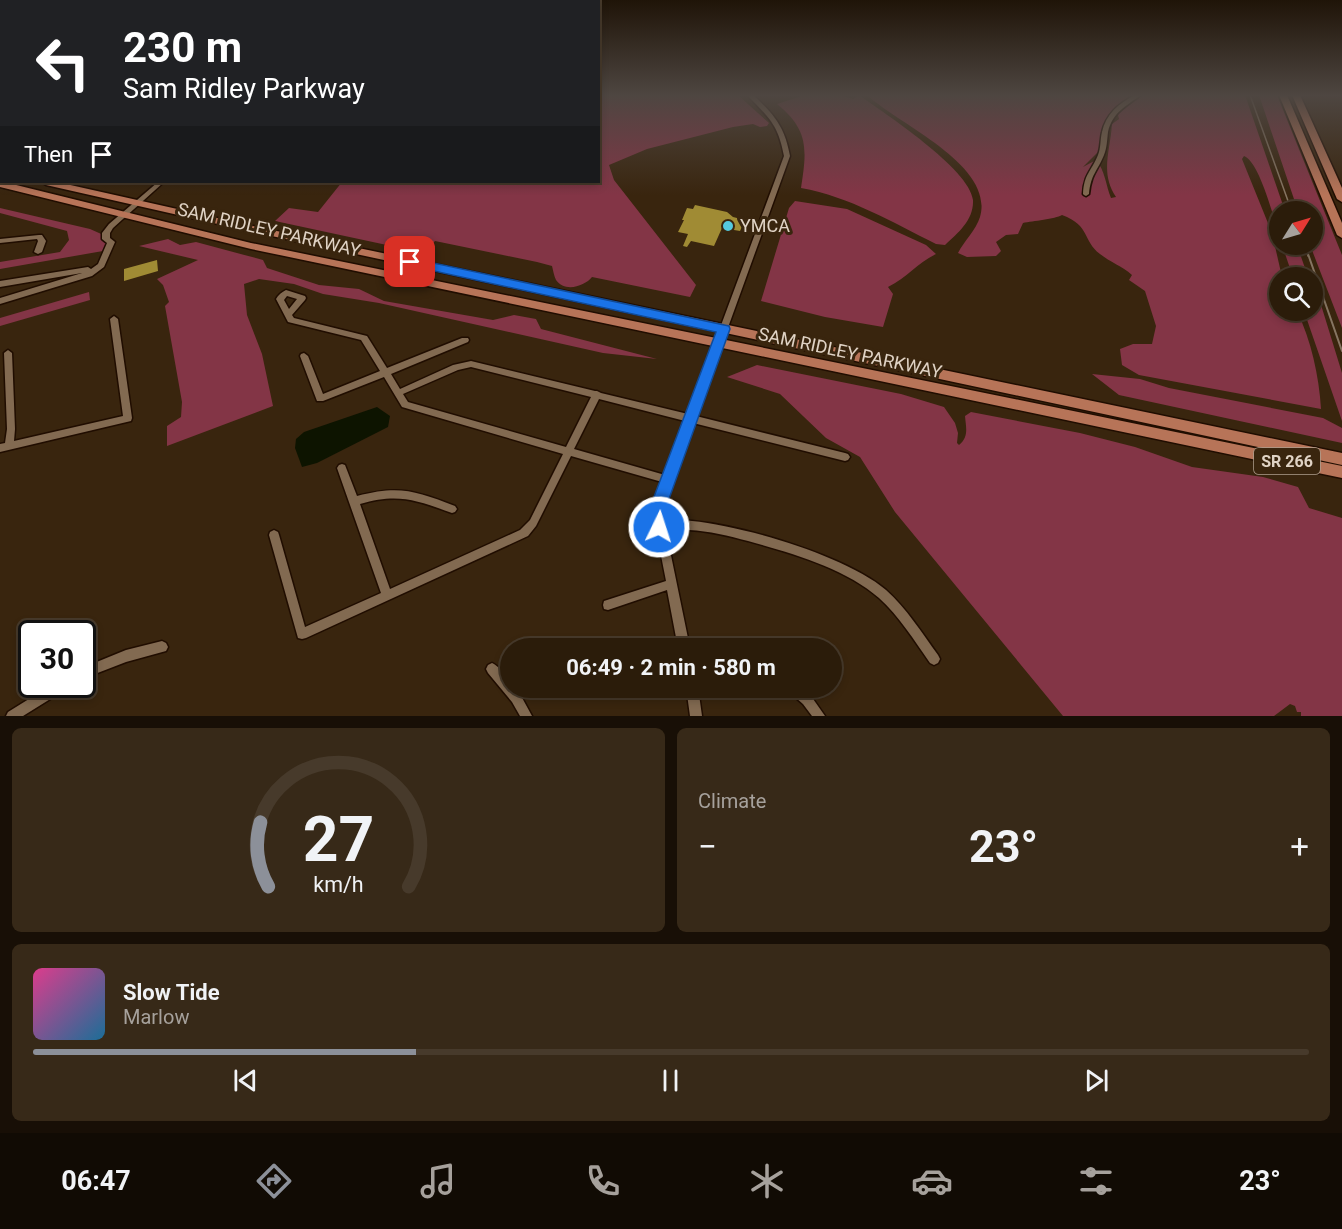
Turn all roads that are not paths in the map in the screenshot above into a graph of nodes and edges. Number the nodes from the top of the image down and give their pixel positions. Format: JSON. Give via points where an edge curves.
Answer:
{"nodes":[{"id":1,"x":780,"y":128,"type":"edge"},
{"id":2,"x":1106,"y":128,"type":"edge"},
{"id":3,"x":1297,"y":128,"type":"edge"},
{"id":4,"x":1311,"y":128,"type":"edge"},
{"id":5,"x":50,"y":183,"type":"edge"},
{"id":6,"x":160,"y":183,"type":"edge"},
{"id":7,"x":0,"y":184,"type":"edge"},
{"id":8,"x":1086,"y":194,"type":"dead end"},
{"id":9,"x":1342,"y":199,"type":"edge"},
{"id":10,"x":136,"y":203,"type":"junction"},
{"id":11,"x":124,"y":215,"type":"junction"},
{"id":12,"x":1342,"y":235,"type":"edge"},
{"id":13,"x":0,"y":241,"type":"edge"},
{"id":14,"x":38,"y":252,"type":"dead end"},
{"id":15,"x":95,"y":269,"type":"junction"},
{"id":16,"x":53,"y":276,"type":"junction"},
{"id":17,"x":30,"y":279,"type":"junction"},
{"id":18,"x":0,"y":284,"type":"edge"},
{"id":19,"x":49,"y":287,"type":"junction"},
{"id":20,"x":25,"y":294,"type":"junction"},
{"id":21,"x":0,"y":301,"type":"edge"},
{"id":22,"x":288,"y":315,"type":"dead end"},
{"id":23,"x":114,"y":319,"type":"dead end"},
{"id":24,"x":724,"y":329,"type":"junction"},
{"id":25,"x":465,"y":340,"type":"dead end"},
{"id":26,"x":718,"y":344,"type":"junction"},
{"id":27,"x":8,"y":353,"type":"dead end"},
{"id":28,"x":304,"y":356,"type":"dead end"},
{"id":29,"x":387,"y":373,"type":"junction"},
{"id":30,"x":398,"y":393,"type":"junction"},
{"id":31,"x":597,"y":394,"type":"junction"},
{"id":32,"x":690,"y":417,"type":"junction"},
{"id":33,"x":4,"y":447,"type":"edge"},
{"id":34,"x":567,"y":451,"type":"junction"},
{"id":35,"x":845,"y":457,"type":"dead end"},
{"id":36,"x":1342,"y":459,"type":"edge"},
{"id":37,"x":342,"y":468,"type":"dead end"},
{"id":38,"x":1342,"y":472,"type":"edge"},
{"id":39,"x":668,"y":480,"type":"junction"},
{"id":40,"x":355,"y":501,"type":"junction"},
{"id":41,"x":452,"y":509,"type":"dead end"},
{"id":42,"x":659,"y":527,"type":"junction"},
{"id":43,"x":274,"y":535,"type":"dead end"},
{"id":44,"x":671,"y":584,"type":"junction"},
{"id":45,"x":387,"y":594,"type":"junction"},
{"id":46,"x":608,"y":605,"type":"dead end"},
{"id":47,"x":682,"y":638,"type":"edge"},
{"id":48,"x":162,"y":647,"type":"dead end"},
{"id":49,"x":934,"y":659,"type":"dead end"},
{"id":50,"x":96,"y":668,"type":"edge"},
{"id":51,"x":492,"y":669,"type":"dead end"},
{"id":52,"x":41,"y":698,"type":"edge"},
{"id":53,"x":694,"y":698,"type":"edge"},
{"id":54,"x":805,"y":698,"type":"edge"},
{"id":55,"x":12,"y":716,"type":"edge"},
{"id":56,"x":526,"y":716,"type":"edge"},
{"id":57,"x":696,"y":716,"type":"edge"},
{"id":58,"x":819,"y":716,"type":"edge"}],
"edges":[{"from":1,"to":24,"type":"street","via":[[787,156]]},
{"from":2,"to":8,"type":"street","via":[[1100,158],[1087,176]]},
{"from":3,"to":12,"type":"main road"},
{"from":4,"to":9,"type":"main road"},
{"from":5,"to":10,"type":"main road","name":"SAM RIDLEY PARKWAY","number":"SR 266"},
{"from":6,"to":10,"type":"street"},
{"from":7,"to":11,"type":"main road","name":"SAM RIDLEY PARKWAY","number":"SR 266"},
{"from":10,"to":11,"type":"street"},
{"from":10,"to":24,"type":"main road","name":"SAM RIDLEY PARKWAY","number":"SR 266"},
{"from":11,"to":15,"type":"street","via":[[106,232],[106,239],[111,242],[101,265]]},
{"from":11,"to":26,"type":"main road","name":"SAM RIDLEY PARKWAY","number":"SR 266","via":[[251,246]]},
{"from":13,"to":14,"type":"street","via":[[39,237],[42,241]]},
{"from":15,"to":16,"type":"street"},
{"from":15,"to":19,"type":"street"},
{"from":16,"to":17,"type":"street"},
{"from":16,"to":19,"type":"street"},
{"from":17,"to":18,"type":"street"},
{"from":17,"to":20,"type":"street"},
{"from":19,"to":20,"type":"street"},
{"from":20,"to":21,"type":"street"},
{"from":22,"to":29,"type":"street","via":[[291,320],[364,338]]},
{"from":23,"to":33,"type":"street","via":[[128,418]]},
{"from":24,"to":26,"type":"street"},
{"from":24,"to":36,"type":"main road","name":"SAM RIDLEY PARKWAY","number":"SR 266"},
{"from":25,"to":29,"type":"street"},
{"from":26,"to":32,"type":"street"},
{"from":26,"to":38,"type":"main road","name":"SAM RIDLEY PARKWAY","number":"SR 266"},
{"from":27,"to":33,"type":"street","via":[[11,429]]},
{"from":28,"to":29,"type":"street","via":[[320,399]]},
{"from":29,"to":30,"type":"street"},
{"from":30,"to":31,"type":"street","via":[[471,364]]},
{"from":30,"to":34,"type":"street","via":[[405,405]]},
{"from":31,"to":32,"type":"street"},
{"from":31,"to":34,"type":"street"},
{"from":32,"to":35,"type":"street"},
{"from":32,"to":39,"type":"street"},
{"from":34,"to":39,"type":"street"},
{"from":34,"to":45,"type":"street","via":[[524,533]]},
{"from":37,"to":40,"type":"street"},
{"from":39,"to":42,"type":"street","via":[[657,510]]},
{"from":40,"to":41,"type":"street","via":[[394,492],[410,493]]},
{"from":40,"to":45,"type":"street"},
{"from":42,"to":44,"type":"street"},
{"from":42,"to":49,"type":"street","via":[[693,525],[719,530],[854,574],[889,602]]},
{"from":43,"to":45,"type":"street","via":[[302,634]]},
{"from":44,"to":46,"type":"street"},
{"from":44,"to":47,"type":"street"},
{"from":48,"to":50,"type":"street"},
{"from":51,"to":56,"type":"street"},
{"from":52,"to":55,"type":"street"},
{"from":53,"to":57,"type":"street"},
{"from":54,"to":58,"type":"street"}]}
